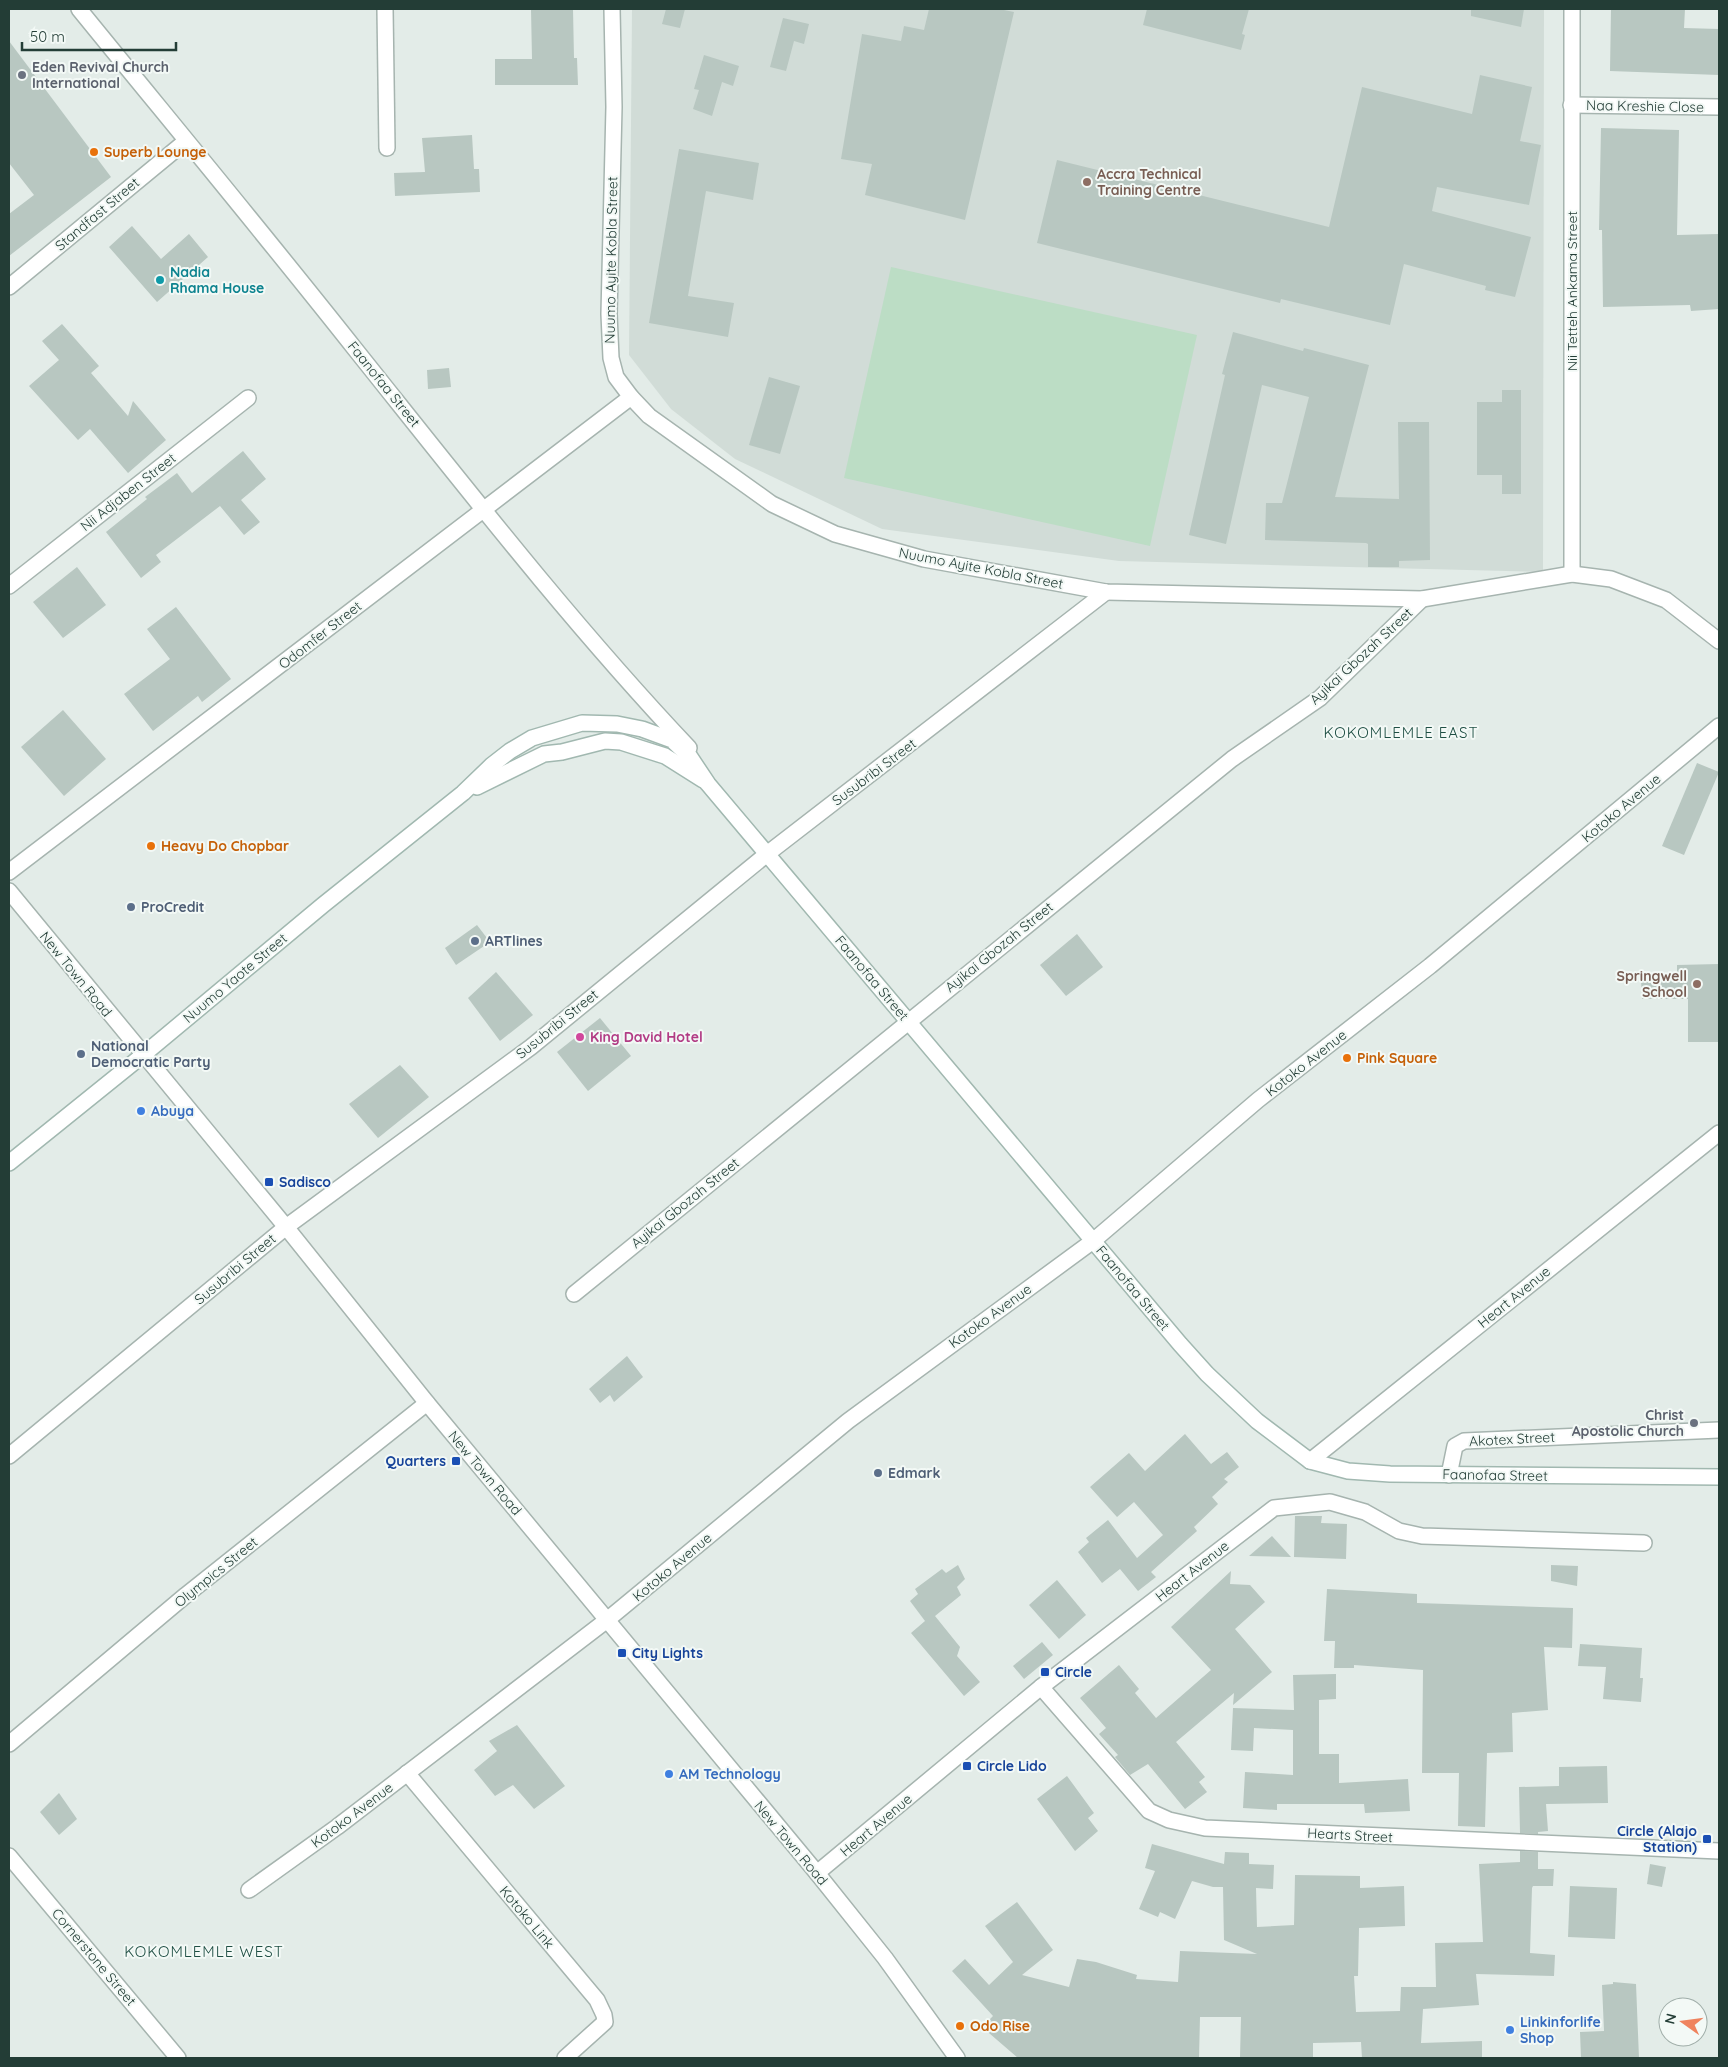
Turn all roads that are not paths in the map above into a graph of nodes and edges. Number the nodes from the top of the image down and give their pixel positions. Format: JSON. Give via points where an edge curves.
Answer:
{"nodes":[{"id":1,"x":78,"y":9,"type":"edge"},
{"id":2,"x":385,"y":9,"type":"edge"},
{"id":3,"x":612,"y":9,"type":"edge"},
{"id":4,"x":1572,"y":9,"type":"edge"},
{"id":5,"x":1571,"y":105,"type":"junction"},
{"id":6,"x":1719,"y":107,"type":"edge"},
{"id":7,"x":186,"y":141,"type":"junction"},
{"id":8,"x":387,"y":148,"type":"dead end"},
{"id":9,"x":9,"y":287,"type":"edge"},
{"id":10,"x":631,"y":397,"type":"junction"},
{"id":11,"x":248,"y":398,"type":"dead end"},
{"id":12,"x":483,"y":509,"type":"junction"},
{"id":13,"x":1572,"y":574,"type":"junction"},
{"id":14,"x":9,"y":586,"type":"edge"},
{"id":15,"x":1106,"y":592,"type":"junction"},
{"id":16,"x":1422,"y":599,"type":"junction"},
{"id":17,"x":1719,"y":641,"type":"edge"},
{"id":18,"x":1719,"y":726,"type":"edge"},
{"id":19,"x":690,"y":757,"type":"junction"},
{"id":20,"x":708,"y":784,"type":"junction"},
{"id":21,"x":463,"y":793,"type":"junction"},
{"id":22,"x":767,"y":854,"type":"junction"},
{"id":23,"x":9,"y":872,"type":"edge"},
{"id":24,"x":9,"y":891,"type":"edge"},
{"id":25,"x":908,"y":1021,"type":"junction"},
{"id":26,"x":143,"y":1055,"type":"junction"},
{"id":27,"x":1719,"y":1133,"type":"edge"},
{"id":28,"x":9,"y":1163,"type":"edge"},
{"id":29,"x":286,"y":1227,"type":"junction"},
{"id":30,"x":1093,"y":1241,"type":"junction"},
{"id":31,"x":574,"y":1294,"type":"dead end"},
{"id":32,"x":427,"y":1403,"type":"junction"},
{"id":33,"x":1719,"y":1430,"type":"edge"},
{"id":34,"x":9,"y":1456,"type":"edge"},
{"id":35,"x":1310,"y":1461,"type":"junction"},
{"id":36,"x":1450,"y":1475,"type":"junction"},
{"id":37,"x":1719,"y":1477,"type":"edge"},
{"id":38,"x":1644,"y":1543,"type":"dead end"},
{"id":39,"x":607,"y":1620,"type":"junction"},
{"id":40,"x":1041,"y":1687,"type":"junction"},
{"id":41,"x":9,"y":1744,"type":"edge"},
{"id":42,"x":407,"y":1774,"type":"junction"},
{"id":43,"x":1719,"y":1851,"type":"edge"},
{"id":44,"x":9,"y":1856,"type":"edge"},
{"id":45,"x":817,"y":1873,"type":"junction"},
{"id":46,"x":249,"y":1890,"type":"dead end"},
{"id":47,"x":178,"y":2058,"type":"edge"},
{"id":48,"x":565,"y":2058,"type":"edge"},
{"id":49,"x":957,"y":2058,"type":"edge"}],
"edges":[{"from":1,"to":7,"type":"street","name":"Faanofaa Street"},
{"from":2,"to":8,"type":"street"},
{"from":3,"to":10,"type":"street","name":"Nuumo Ayite Kobla Street","via":[[611,358],[616,377]]},
{"from":4,"to":5,"type":"street","name":"Nii Tetteh Ankama Street"},
{"from":5,"to":6,"type":"street","name":"Naa Kreshie Close"},
{"from":5,"to":13,"type":"street","name":"Nii Tetteh Ankama Street"},
{"from":7,"to":9,"type":"street","name":"Standfast Street"},
{"from":7,"to":12,"type":"street","name":"Faanofaa Street"},
{"from":10,"to":12,"type":"street","name":"Odomfer Street"},
{"from":10,"to":15,"type":"street","name":"Nuumo Ayite Kobla Street","via":[[649,416],[772,504],[835,534],[924,559]]},
{"from":11,"to":14,"type":"street","name":"Nii Adjaben Street"},
{"from":12,"to":19,"type":"street","name":"Faanofaa Street","via":[[637,692],[690,749]]},
{"from":12,"to":23,"type":"street","name":"Odomfer Street"},
{"from":13,"to":16,"type":"street","name":"Nuumo Ayite Kobla Street"},
{"from":13,"to":17,"type":"street","name":"Nuumo Ayite Kobla Street","via":[[1611,579],[1666,600]]},
{"from":15,"to":16,"type":"street","name":"Nuumo Ayite Kobla Street"},
{"from":15,"to":22,"type":"street","name":"Susubribi Street"},
{"from":16,"to":25,"type":"street","name":"Ayikai Gbozah Street","via":[[1320,698],[1232,760]]},
{"from":18,"to":30,"type":"street","name":"Kotoko Avenue","via":[[1430,966],[1258,1100]]},
{"from":19,"to":20,"type":"street","name":"Nuumo Yaote Street"},
{"from":19,"to":21,"type":"street","name":"Nuumo Yaote Street","via":[[672,740],[655,732],[617,724],[582,723],[532,738],[492,765]]},
{"from":20,"to":21,"type":"street","name":"Nuumo Yaote Street","via":[[665,756],[621,742],[605,741],[544,754]]},
{"from":20,"to":22,"type":"street","name":"Faanofaa Street"},
{"from":21,"to":26,"type":"street","name":"Nuumo Yaote Street"},
{"from":22,"to":25,"type":"street","name":"Faanofaa Street"},
{"from":22,"to":29,"type":"street","name":"Susubribi Street","via":[[531,1047]]},
{"from":24,"to":26,"type":"street","name":"New Town Road"},
{"from":25,"to":30,"type":"street","name":"Faanofaa Street"},
{"from":25,"to":31,"type":"street","name":"Ayikai Gbozah Street"},
{"from":26,"to":28,"type":"street","name":"Nuumo Yaote Street"},
{"from":26,"to":29,"type":"street","name":"New Town Road"},
{"from":27,"to":35,"type":"street","name":"Heart Avenue"},
{"from":29,"to":32,"type":"street","name":"New Town Road"},
{"from":29,"to":34,"type":"street","name":"Susubribi Street"},
{"from":30,"to":35,"type":"street","name":"Faanofaa Street","via":[[1207,1374],[1257,1421]]},
{"from":30,"to":39,"type":"street","name":"Kotoko Avenue","via":[[848,1421]]},
{"from":32,"to":39,"type":"street","name":"New Town Road"},
{"from":32,"to":41,"type":"street","name":"Olympics Street","via":[[186,1595]]},
{"from":33,"to":36,"type":"street","name":"Akotex Street","via":[[1464,1441],[1455,1446]]},
{"from":35,"to":36,"type":"street","name":"Faanofaa Street","via":[[1348,1471]]},
{"from":36,"to":37,"type":"street","name":"Faanofaa Street"},
{"from":38,"to":40,"type":"street","name":"Heart Avenue","via":[[1422,1536],[1399,1531],[1365,1512],[1330,1502],[1274,1508]]},
{"from":39,"to":42,"type":"street","name":"Kotoko Avenue"},
{"from":39,"to":45,"type":"street","name":"New Town Road"},
{"from":40,"to":43,"type":"street","name":"Hearts Street","via":[[1149,1811],[1169,1820],[1205,1828]]},
{"from":40,"to":45,"type":"street","name":"Heart Avenue"},
{"from":42,"to":46,"type":"street","name":"Kotoko Avenue"},
{"from":42,"to":48,"type":"street","name":"Kotoko Link","via":[[597,2000],[605,2022]]},
{"from":44,"to":47,"type":"street","name":"Cornerstone Street"},
{"from":45,"to":49,"type":"street","name":"New Town Road","via":[[885,1958]]}]}
